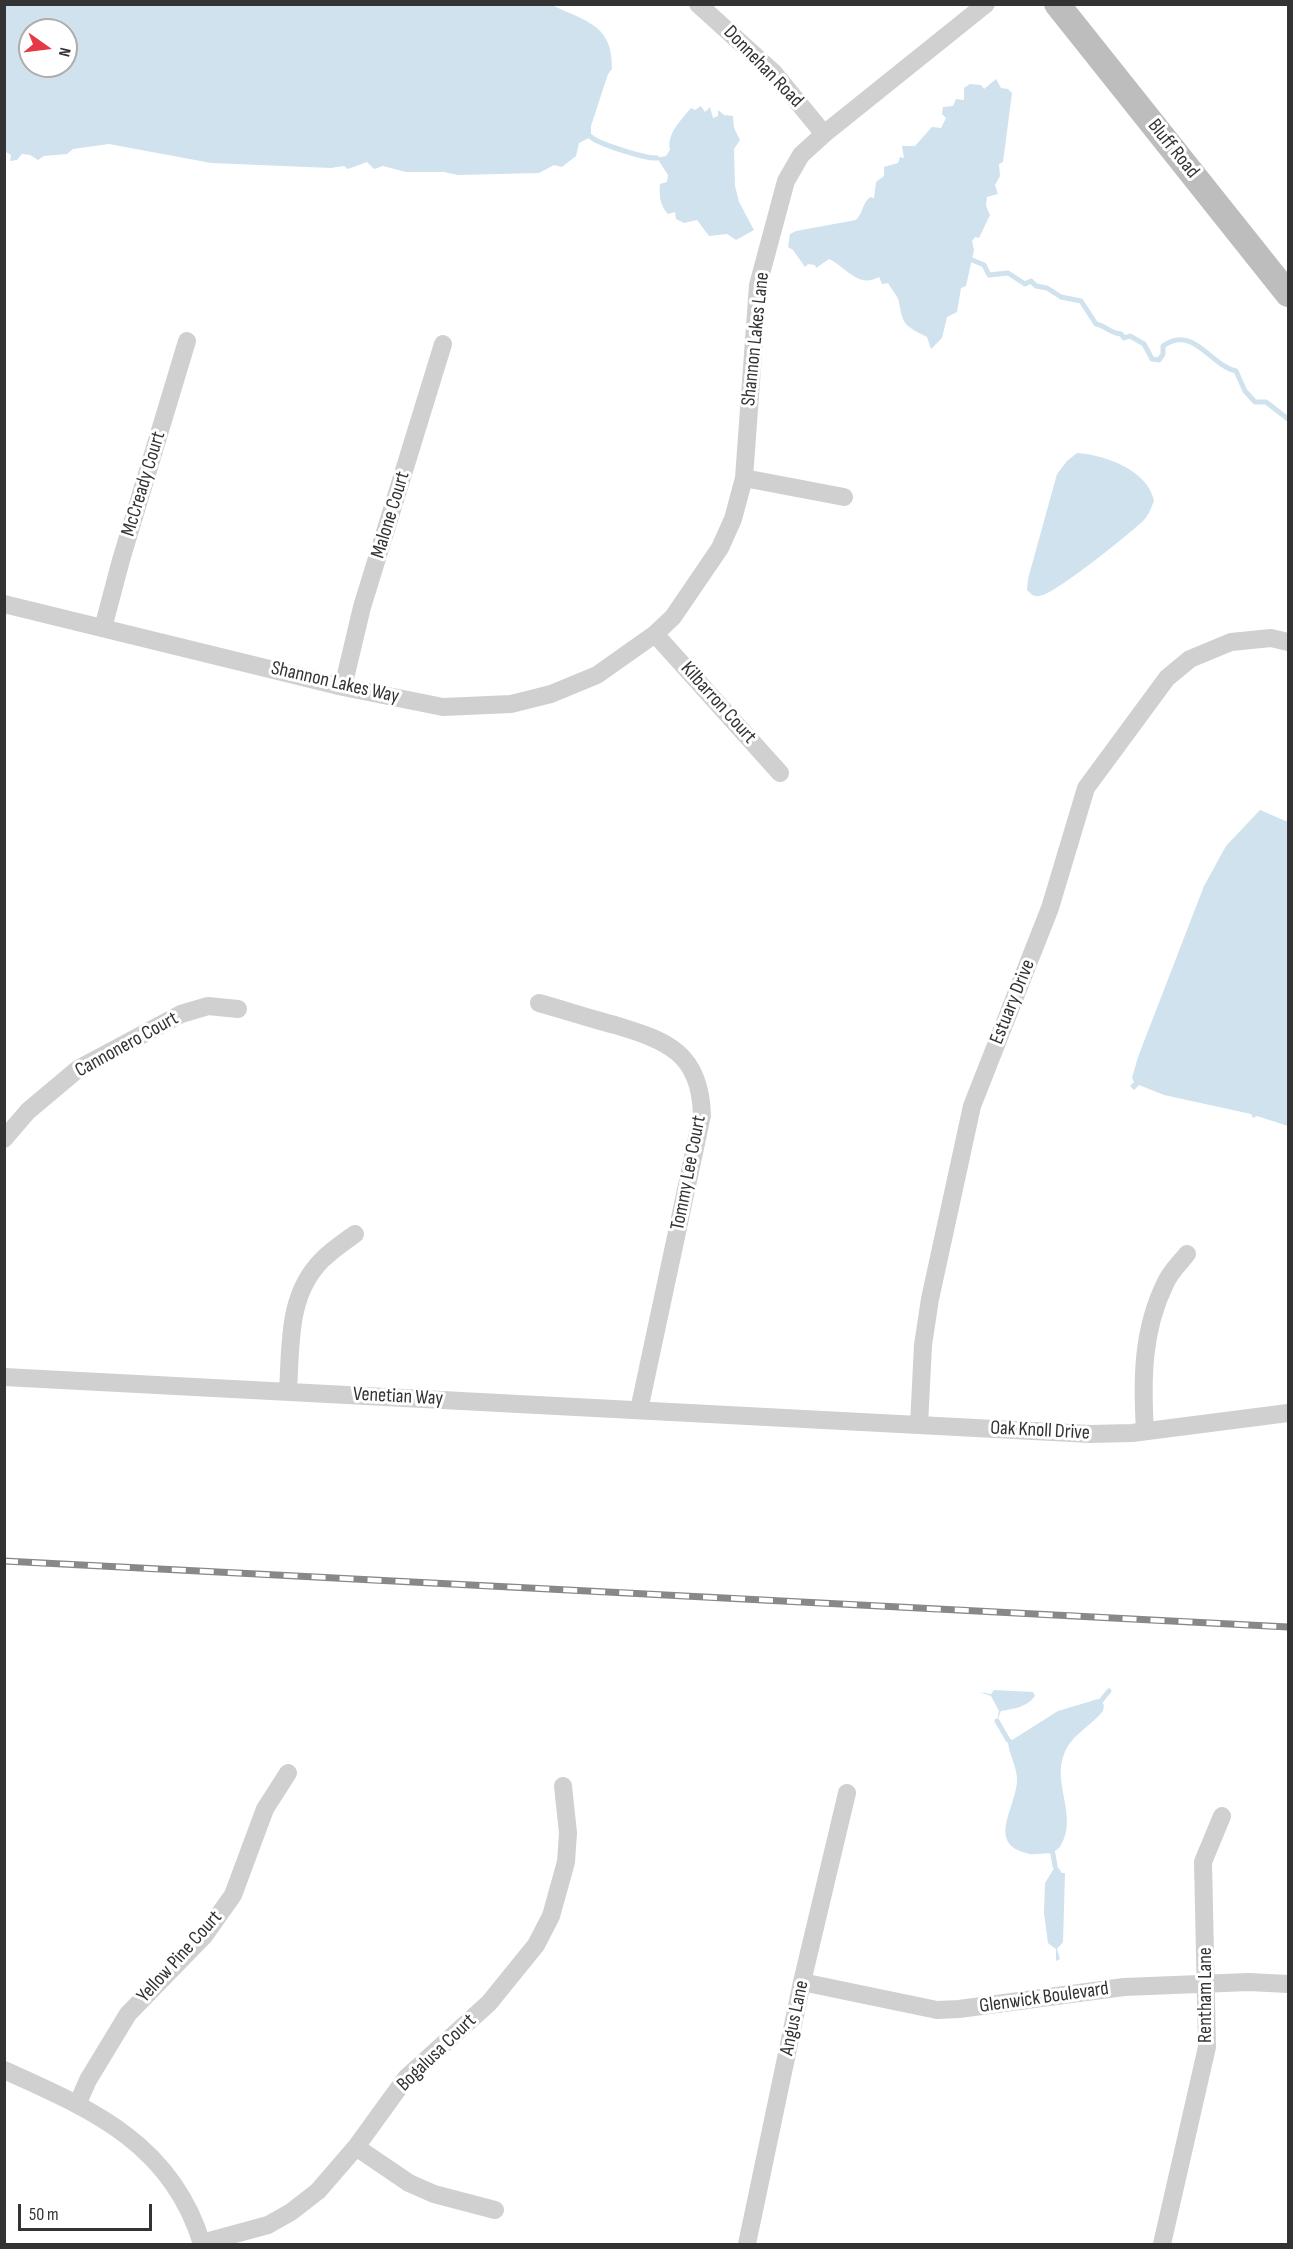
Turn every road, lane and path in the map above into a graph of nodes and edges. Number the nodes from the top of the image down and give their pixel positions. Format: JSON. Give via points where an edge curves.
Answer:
{"nodes":[{"id":1,"x":698,"y":4,"type":"edge"},
{"id":2,"x":986,"y":4,"type":"edge"},
{"id":3,"x":1057,"y":4,"type":"edge"},
{"id":4,"x":824,"y":134,"type":"junction"},
{"id":5,"x":1288,"y":294,"type":"edge"},
{"id":6,"x":187,"y":341,"type":"dead end"},
{"id":7,"x":443,"y":344,"type":"dead end"},
{"id":8,"x":744,"y":478,"type":"junction"},
{"id":9,"x":844,"y":497,"type":"dead end"},
{"id":10,"x":4,"y":604,"type":"edge"},
{"id":11,"x":103,"y":628,"type":"junction"},
{"id":12,"x":655,"y":634,"type":"junction"},
{"id":13,"x":1288,"y":642,"type":"edge"},
{"id":14,"x":343,"y":687,"type":"junction"},
{"id":15,"x":780,"y":772,"type":"dead end"},
{"id":16,"x":538,"y":1003,"type":"dead end"},
{"id":17,"x":238,"y":1009,"type":"dead end"},
{"id":18,"x":4,"y":1139,"type":"edge"},
{"id":19,"x":355,"y":1234,"type":"dead end"},
{"id":20,"x":1187,"y":1254,"type":"dead end"},
{"id":21,"x":4,"y":1377,"type":"edge"},
{"id":22,"x":288,"y":1391,"type":"junction"},
{"id":23,"x":639,"y":1410,"type":"junction"},
{"id":24,"x":1288,"y":1413,"type":"edge"},
{"id":25,"x":790,"y":1418,"type":"joint"},
{"id":26,"x":919,"y":1425,"type":"junction"},
{"id":27,"x":1145,"y":1431,"type":"junction"},
{"id":28,"x":288,"y":1773,"type":"dead end"},
{"id":29,"x":563,"y":1786,"type":"dead end"},
{"id":30,"x":847,"y":1793,"type":"dead end"},
{"id":31,"x":1222,"y":1816,"type":"dead end"},
{"id":32,"x":802,"y":1982,"type":"junction"},
{"id":33,"x":1207,"y":1983,"type":"junction"},
{"id":34,"x":1288,"y":1984,"type":"edge"},
{"id":35,"x":4,"y":2070,"type":"edge"},
{"id":36,"x":78,"y":2103,"type":"junction"},
{"id":37,"x":356,"y":2147,"type":"junction"},
{"id":38,"x":495,"y":2210,"type":"dead end"},
{"id":39,"x":202,"y":2244,"type":"edge"},
{"id":40,"x":747,"y":2244,"type":"edge"},
{"id":41,"x":1162,"y":2244,"type":"edge"}],
"edges":[{"from":1,"to":4,"type":"street","name":"Donnehan Road","via":[[774,73]]},
{"from":2,"to":4,"type":"street","name":"Shannon Lakes Lane"},
{"from":3,"to":5,"type":"main road","name":"Bluff Road"},
{"from":4,"to":8,"type":"street","name":"Shannon Lakes Lane","via":[[801,155],[786,181],[758,285]]},
{"from":6,"to":11,"type":"street","name":"McCready Court"},
{"from":7,"to":14,"type":"street","name":"Malone Court","via":[[362,607]]},
{"from":8,"to":9,"type":"street"},
{"from":8,"to":12,"type":"street","name":"Shannon Lakes Lane","via":[[720,548],[673,617]]},
{"from":10,"to":11,"type":"street","name":"Shannon Lakes Way"},
{"from":11,"to":14,"type":"street","name":"Shannon Lakes Way"},
{"from":12,"to":14,"type":"street","name":"Shannon Lakes Way","via":[[597,675],[551,694],[511,704],[444,707]]},
{"from":12,"to":15,"type":"street","name":"Kilbarron Court"},
{"from":13,"to":26,"type":"street","name":"Estuary Drive","via":[[1271,638],[1231,642],[1190,659],[1167,678],[1086,788],[1050,908],[970,1115],[930,1299]]},
{"from":16,"to":23,"type":"street","name":"Tommy Lee Court","via":[[663,1041],[687,1062],[701,1090],[702,1115]]},
{"from":17,"to":18,"type":"street","name":"Cannonero Court","via":[[208,1006],[181,1014],[78,1069],[28,1111]]},
{"from":19,"to":22,"type":"street","via":[[322,1260],[297,1299]]},
{"from":20,"to":27,"type":"street","via":[[1165,1282],[1152,1317],[1142,1366]]},
{"from":21,"to":22,"type":"street","name":"Venetian Way"},
{"from":22,"to":23,"type":"street","name":"Venetian Way"},
{"from":23,"to":25,"type":"street","name":"Venetian Way"},
{"from":24,"to":27,"type":"street","name":"Oak Knoll Drive"},
{"from":25,"to":26,"type":"street","name":"Oak Knoll Drive"},
{"from":26,"to":27,"type":"street","name":"Oak Knoll Drive","via":[[1090,1434]]},
{"from":28,"to":36,"type":"street","name":"Yellow Pine Court","via":[[265,1809],[233,1895],[204,1936],[128,2014]]},
{"from":29,"to":37,"type":"street","name":"Bogalusa Court","via":[[568,1833],[566,1862],[551,1916],[536,1945],[489,2003],[406,2078]]},
{"from":30,"to":32,"type":"street","name":"Angus Lane"},
{"from":31,"to":33,"type":"street","name":"Rentham Lane","via":[[1203,1862]]},
{"from":32,"to":33,"type":"street","name":"Glenwick Boulevard","via":[[937,2010],[1124,1987]]},
{"from":32,"to":40,"type":"street","name":"Angus Lane"},
{"from":33,"to":34,"type":"street","name":"Glenwick Boulevard"},
{"from":33,"to":41,"type":"street","name":"Rentham Lane","via":[[1207,2047]]},
{"from":35,"to":36,"type":"street"},
{"from":36,"to":39,"type":"street","via":[[122,2130],[154,2157],[183,2197]]},
{"from":37,"to":38,"type":"street","via":[[409,2183]]},
{"from":37,"to":39,"type":"street","name":"Bogalusa Court","via":[[318,2191],[291,2212],[268,2225]]}]}
